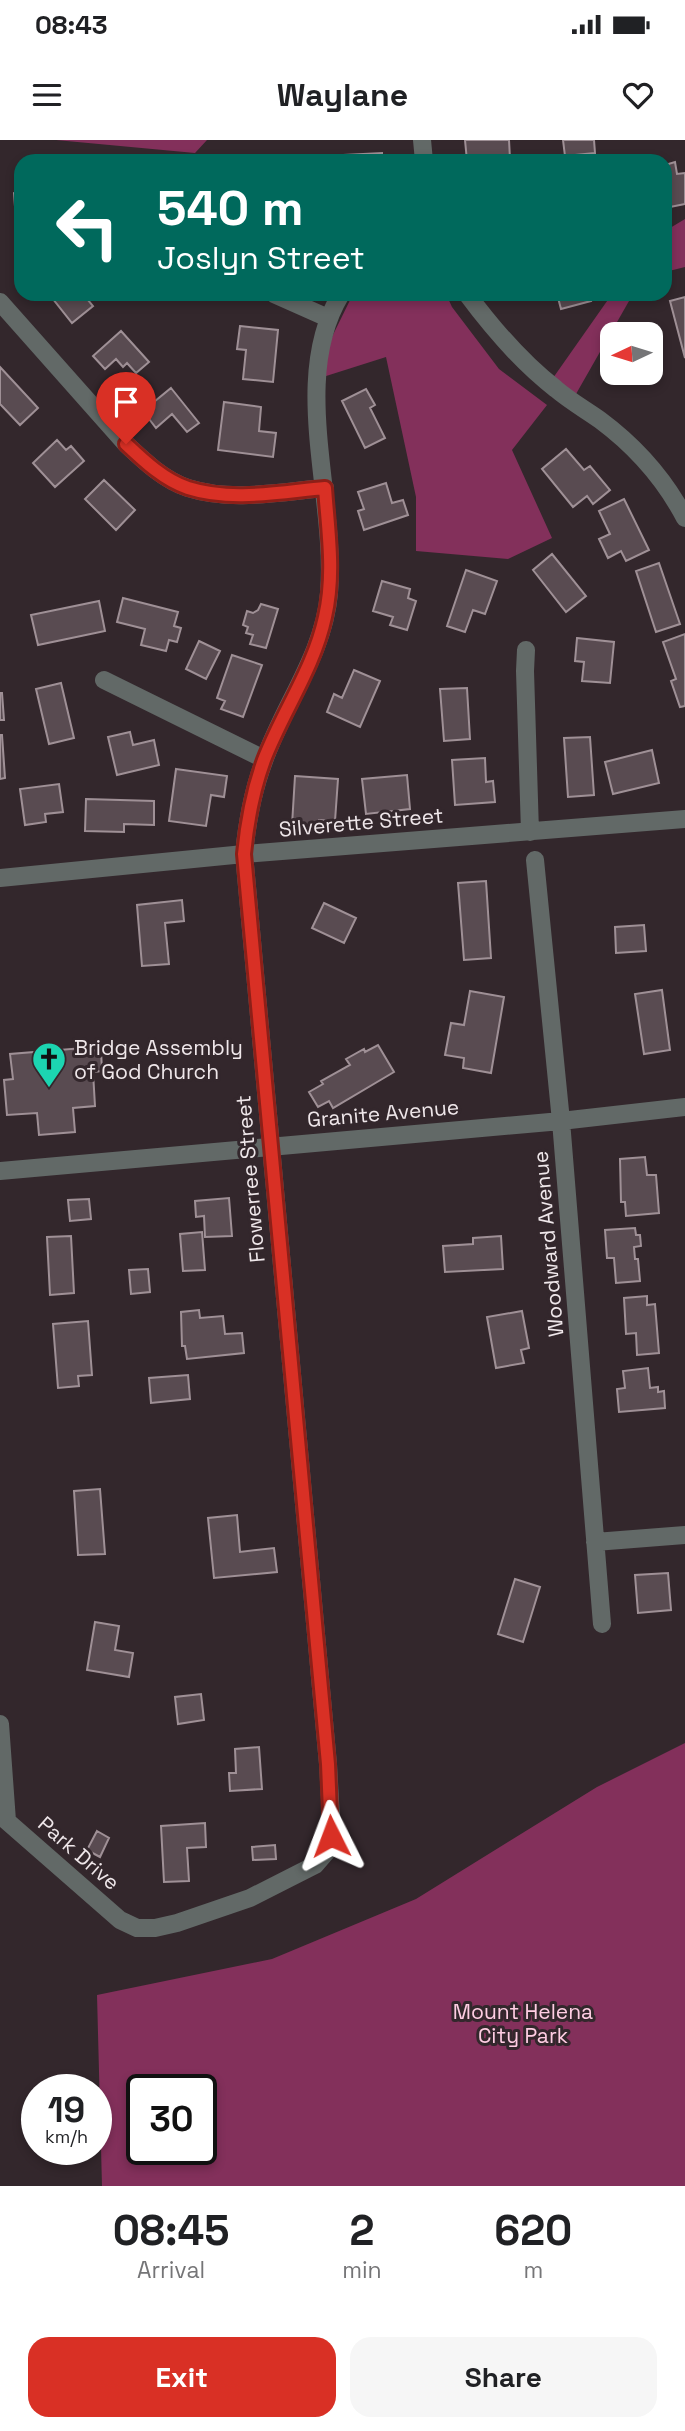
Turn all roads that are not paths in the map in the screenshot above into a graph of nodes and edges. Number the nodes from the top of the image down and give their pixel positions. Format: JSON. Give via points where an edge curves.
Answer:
{"nodes":[{"id":1,"x":290,"y":301,"type":"edge"},
{"id":2,"x":337,"y":301,"type":"edge"},
{"id":3,"x":472,"y":301,"type":"edge"},
{"id":4,"x":0,"y":302,"type":"edge"},
{"id":5,"x":328,"y":318,"type":"junction"},
{"id":6,"x":325,"y":488,"type":"junction"},
{"id":7,"x":685,"y":518,"type":"edge"},
{"id":8,"x":526,"y":650,"type":"dead end"},
{"id":9,"x":104,"y":680,"type":"dead end"},
{"id":10,"x":264,"y":759,"type":"junction"},
{"id":11,"x":685,"y":819,"type":"edge"},
{"id":12,"x":530,"y":832,"type":"junction"},
{"id":13,"x":244,"y":854,"type":"junction"},
{"id":14,"x":536,"y":860,"type":"dead end"},
{"id":15,"x":0,"y":878,"type":"edge"},
{"id":16,"x":685,"y":1107,"type":"edge"},
{"id":17,"x":561,"y":1121,"type":"junction"},
{"id":18,"x":269,"y":1146,"type":"junction"},
{"id":19,"x":0,"y":1171,"type":"edge"},
{"id":20,"x":685,"y":1535,"type":"edge"},
{"id":21,"x":595,"y":1542,"type":"junction"},
{"id":22,"x":602,"y":1624,"type":"dead end"},
{"id":23,"x":0,"y":1724,"type":"edge"},
{"id":24,"x":4,"y":1818,"type":"edge"},
{"id":25,"x":120,"y":1920,"type":"joint"}],
"edges":[{"from":1,"to":5,"type":"street"},
{"from":2,"to":5,"type":"street","name":"Flowerree Street"},
{"from":3,"to":7,"type":"street","via":[[525,362],[638,454],[663,482]]},
{"from":4,"to":6,"type":"street","via":[[126,444],[172,480],[188,488],[234,496]]},
{"from":5,"to":6,"type":"street","name":"Flowerree Street","via":[[316,371]]},
{"from":6,"to":10,"type":"street","name":"Flowerree Street","via":[[331,562],[325,618]]},
{"from":8,"to":12,"type":"street"},
{"from":9,"to":10,"type":"street"},
{"from":10,"to":13,"type":"street","name":"Flowerree Street"},
{"from":11,"to":12,"type":"street","name":"Silverette Street"},
{"from":12,"to":13,"type":"street","name":"Silverette Street"},
{"from":13,"to":15,"type":"street","name":"Silverette Street"},
{"from":13,"to":18,"type":"street","name":"Flowerree Street"},
{"from":14,"to":17,"type":"street","name":"Woodward Avenue"},
{"from":16,"to":17,"type":"street","name":"Granite Avenue"},
{"from":17,"to":18,"type":"street","name":"Granite Avenue"},
{"from":17,"to":21,"type":"street","name":"Woodward Avenue"},
{"from":18,"to":19,"type":"street","name":"Granite Avenue"},
{"from":18,"to":25,"type":"street","name":"Flowerree Street","via":[[331,1836],[328,1850],[315,1866],[250,1898],[155,1928],[137,1928]]},
{"from":20,"to":21,"type":"street"},
{"from":21,"to":22,"type":"street","name":"Woodward Avenue"},
{"from":23,"to":24,"type":"street","name":"Park Drive"},
{"from":24,"to":25,"type":"street","name":"Park Drive"}]}
